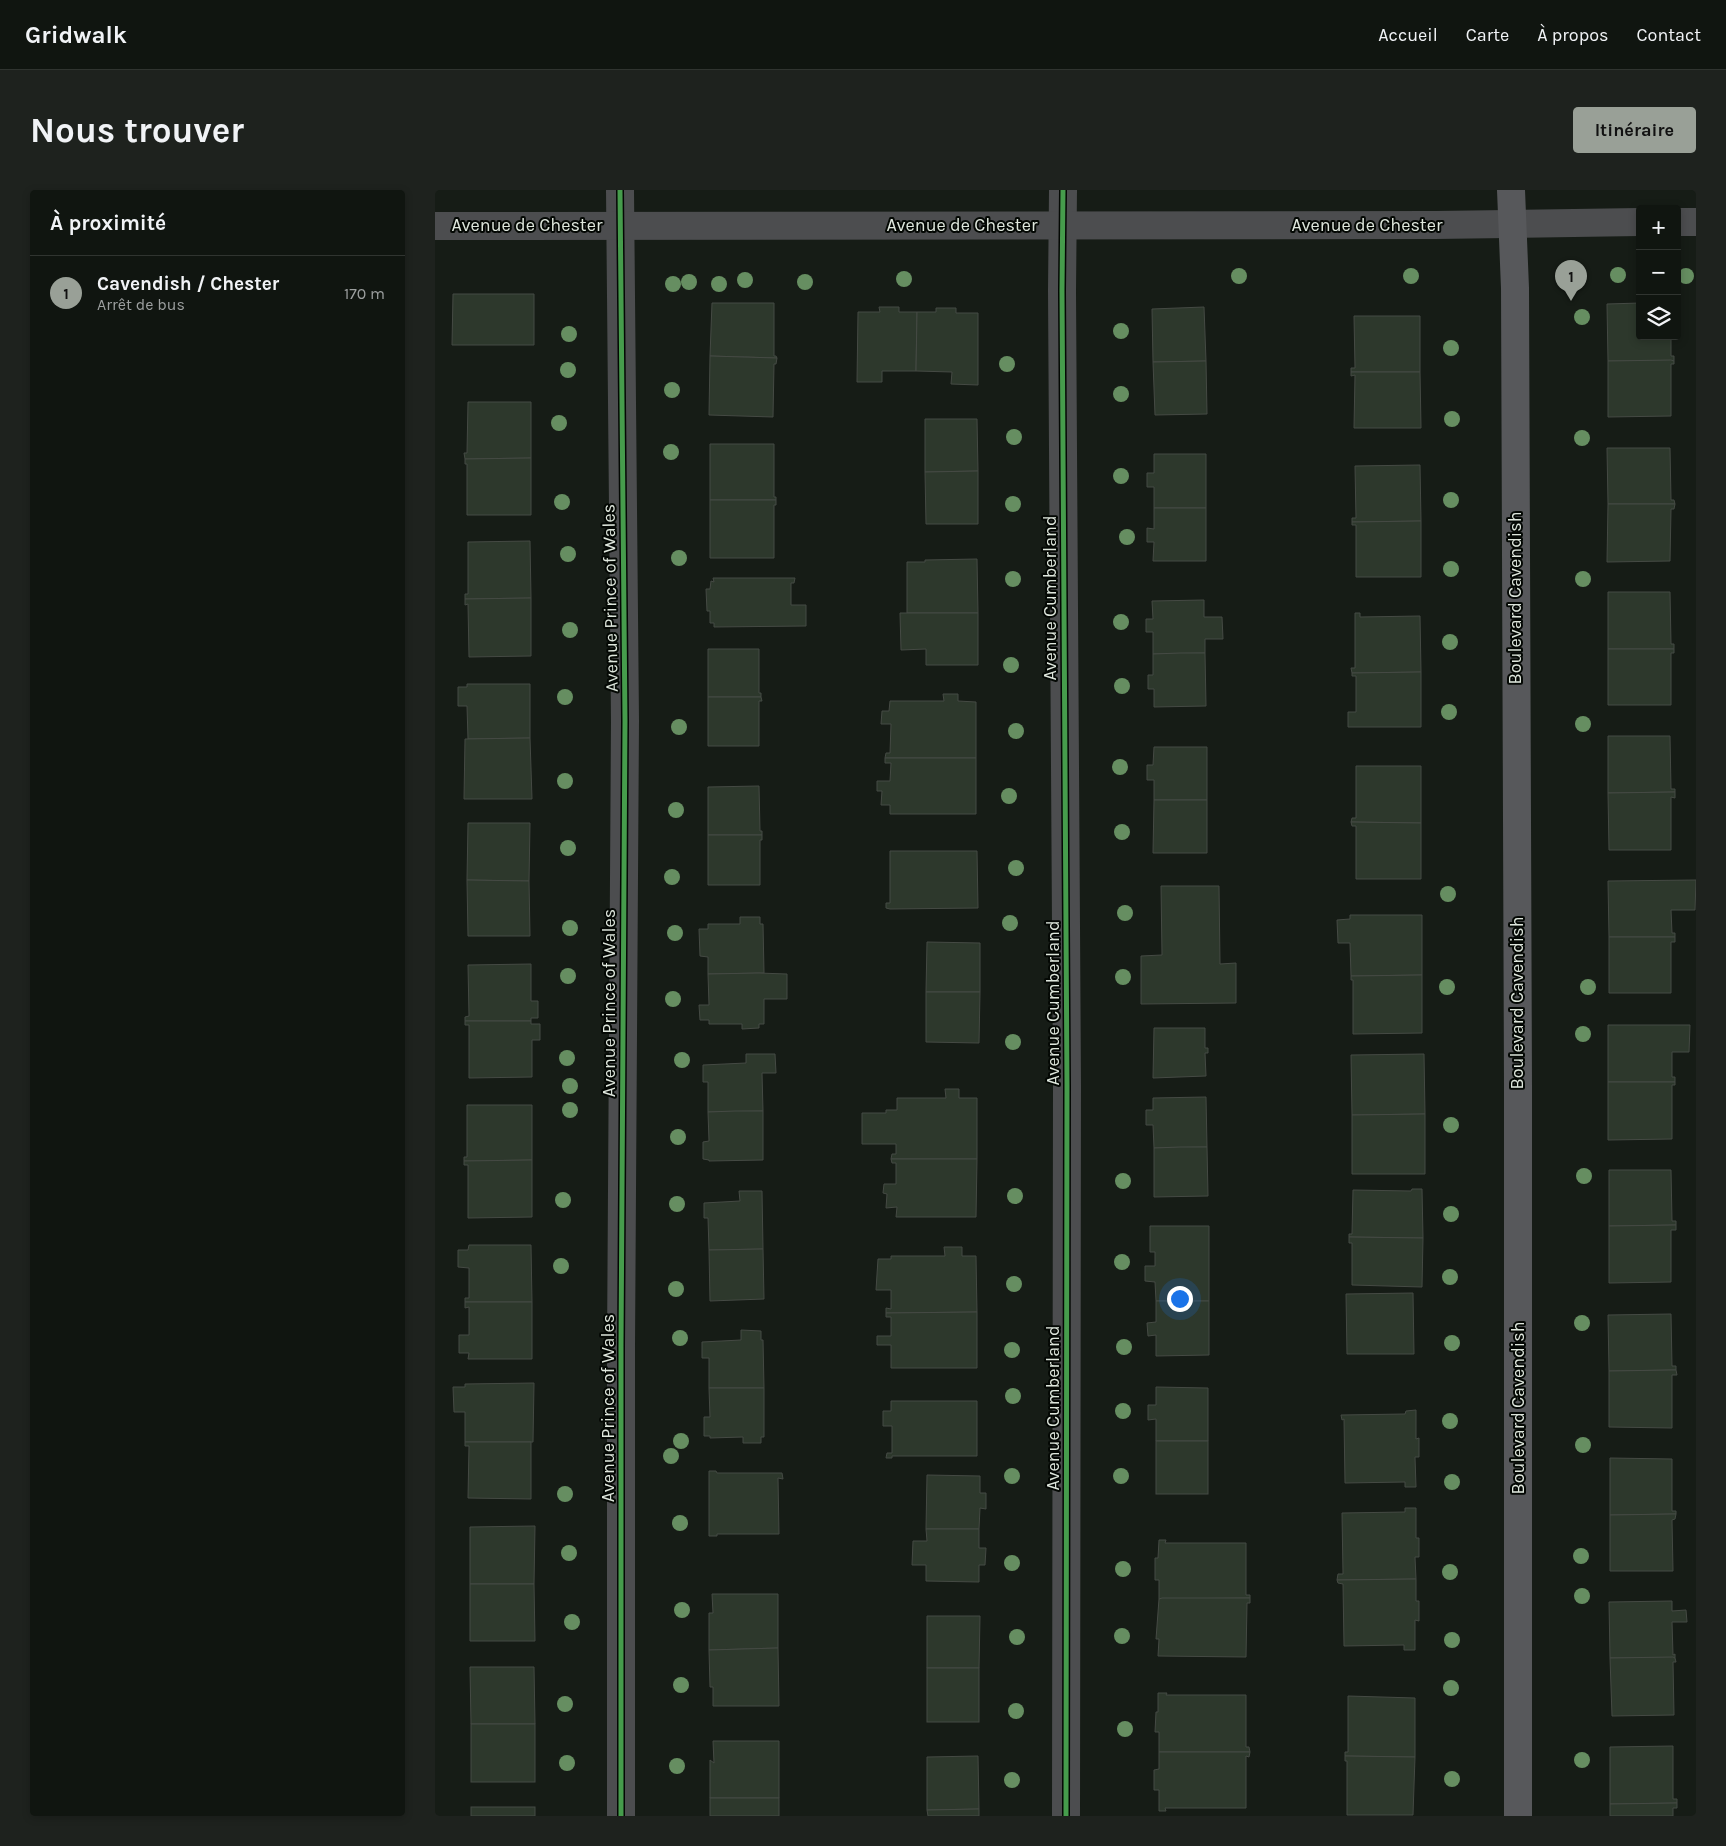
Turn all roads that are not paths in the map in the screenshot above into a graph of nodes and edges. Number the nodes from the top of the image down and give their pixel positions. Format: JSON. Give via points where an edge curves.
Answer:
{"nodes":[{"id":1,"x":619,"y":190,"type":"edge"},
{"id":2,"x":1063,"y":190,"type":"edge"},
{"id":3,"x":1511,"y":190,"type":"edge"},
{"id":4,"x":1636,"y":222,"type":"edge"},
{"id":5,"x":1681,"y":222,"type":"edge"},
{"id":6,"x":1696,"y":222,"type":"edge"},
{"id":7,"x":1512,"y":224,"type":"junction"},
{"id":8,"x":619,"y":225,"type":"junction"},
{"id":9,"x":1063,"y":225,"type":"junction"},
{"id":10,"x":435,"y":226,"type":"edge"},
{"id":11,"x":621,"y":1816,"type":"edge"},
{"id":12,"x":1066,"y":1816,"type":"edge"},
{"id":13,"x":1518,"y":1816,"type":"edge"}],
"edges":[{"from":1,"to":8,"type":"street","name":"Avenue Prince of Wales"},
{"from":2,"to":9,"type":"street","name":"Avenue Cumberland"},
{"from":3,"to":7,"type":"main road","name":"Boulevard Cavendish"},
{"from":4,"to":7,"type":"street","name":"Avenue de Chester"},
{"from":5,"to":6,"type":"street"},
{"from":7,"to":9,"type":"street","name":"Avenue de Chester"},
{"from":7,"to":13,"type":"main road","name":"Boulevard Cavendish","via":[[1515,288]]},
{"from":8,"to":9,"type":"street","name":"Avenue de Chester"},
{"from":8,"to":10,"type":"street","name":"Avenue de Chester"},
{"from":8,"to":11,"type":"street","name":"Avenue Prince of Wales","via":[[625,721]]},
{"from":9,"to":12,"type":"street","name":"Avenue Cumberland"}]}
